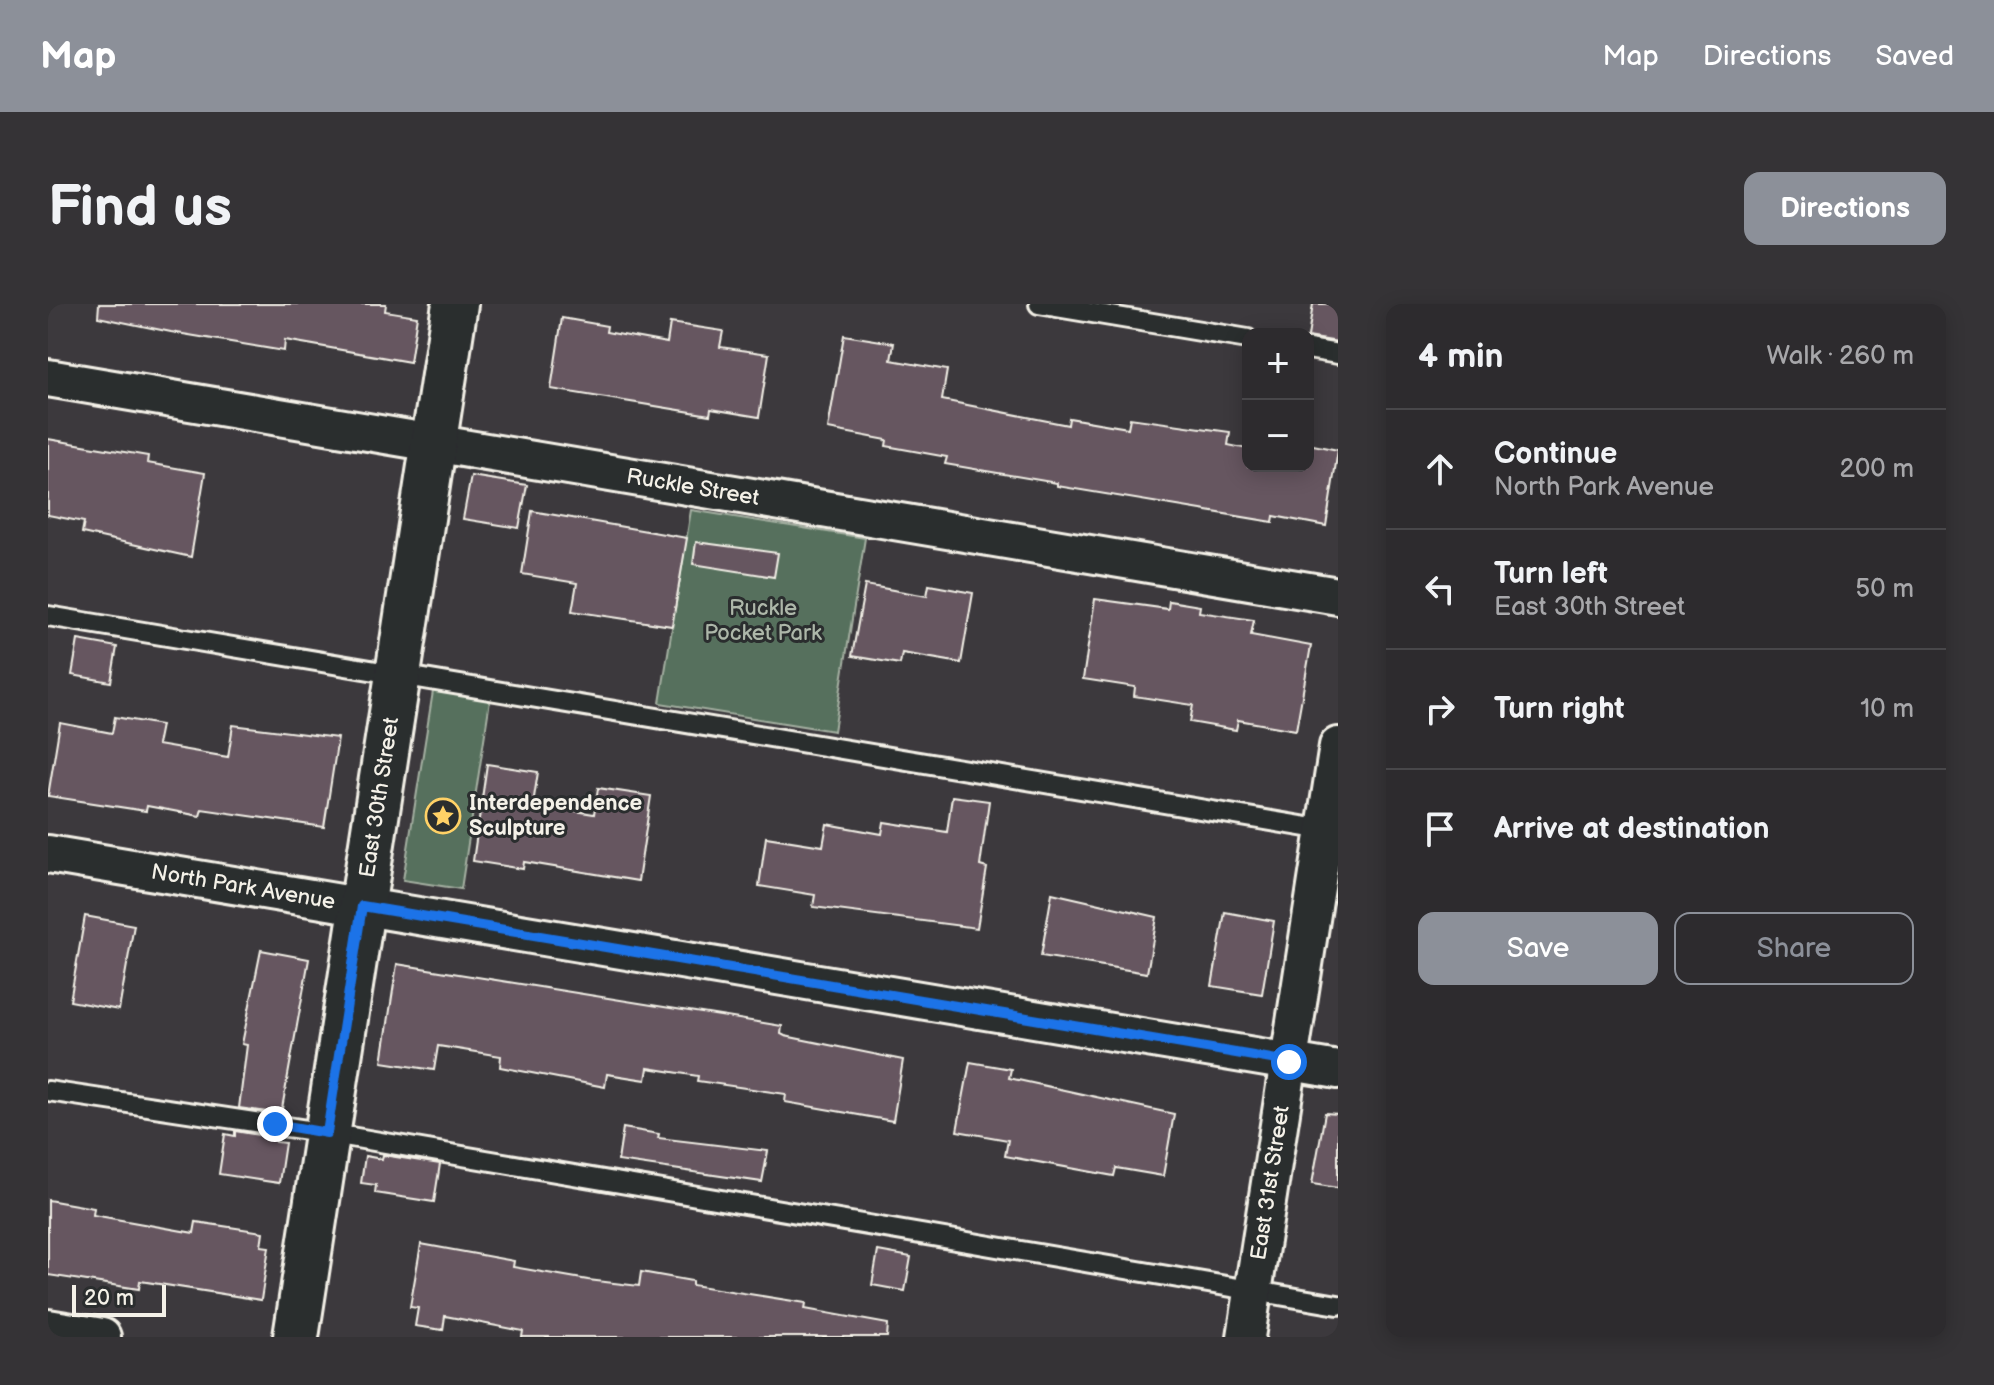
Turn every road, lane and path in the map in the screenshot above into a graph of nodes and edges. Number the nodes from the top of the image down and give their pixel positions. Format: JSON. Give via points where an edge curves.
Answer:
{"nodes":[{"id":1,"x":455,"y":304,"type":"edge"},
{"id":2,"x":1039,"y":304,"type":"edge"},
{"id":3,"x":1242,"y":338,"type":"edge"},
{"id":4,"x":1314,"y":350,"type":"edge"},
{"id":5,"x":1338,"y":354,"type":"edge"},
{"id":6,"x":48,"y":378,"type":"edge"},
{"id":7,"x":433,"y":442,"type":"junction"},
{"id":8,"x":1338,"y":596,"type":"edge"},
{"id":9,"x":48,"y":616,"type":"edge"},
{"id":10,"x":397,"y":673,"type":"junction"},
{"id":11,"x":1338,"y":746,"type":"edge"},
{"id":12,"x":1332,"y":831,"type":"edge"},
{"id":13,"x":48,"y":854,"type":"edge"},
{"id":14,"x":362,"y":906,"type":"junction"},
{"id":15,"x":1289,"y":1062,"type":"junction"},
{"id":16,"x":1338,"y":1070,"type":"edge"},
{"id":17,"x":48,"y":1091,"type":"edge"},
{"id":18,"x":327,"y":1133,"type":"junction"},
{"id":19,"x":1253,"y":1291,"type":"junction"},
{"id":20,"x":1338,"y":1305,"type":"edge"},
{"id":21,"x":48,"y":1328,"type":"edge"},
{"id":22,"x":102,"y":1337,"type":"edge"},
{"id":23,"x":296,"y":1337,"type":"edge"},
{"id":24,"x":1246,"y":1337,"type":"edge"}],
"edges":[{"from":1,"to":7,"type":"main road","name":"East 30th Street"},
{"from":2,"to":3,"type":"lane"},
{"from":4,"to":5,"type":"lane"},
{"from":6,"to":7,"type":"street","name":"Ruckle Street"},
{"from":7,"to":8,"type":"street","name":"Ruckle Street"},
{"from":7,"to":10,"type":"main road","name":"East 30th Street"},
{"from":9,"to":10,"type":"lane"},
{"from":10,"to":12,"type":"lane"},
{"from":10,"to":14,"type":"main road","name":"East 30th Street"},
{"from":11,"to":12,"type":"street","name":"East 31st Street"},
{"from":12,"to":15,"type":"street","name":"East 31st Street"},
{"from":13,"to":14,"type":"street","name":"North Park Avenue"},
{"from":14,"to":15,"type":"street","name":"North Park Avenue"},
{"from":14,"to":18,"type":"main road","name":"East 30th Street"},
{"from":15,"to":16,"type":"street","name":"North Park Avenue"},
{"from":15,"to":19,"type":"street","name":"East 31st Street"},
{"from":17,"to":18,"type":"lane"},
{"from":18,"to":19,"type":"lane"},
{"from":18,"to":23,"type":"main road","name":"East 30th Street"},
{"from":19,"to":20,"type":"lane"},
{"from":19,"to":24,"type":"street","name":"East 31st Street"},
{"from":21,"to":22,"type":"street"}]}
